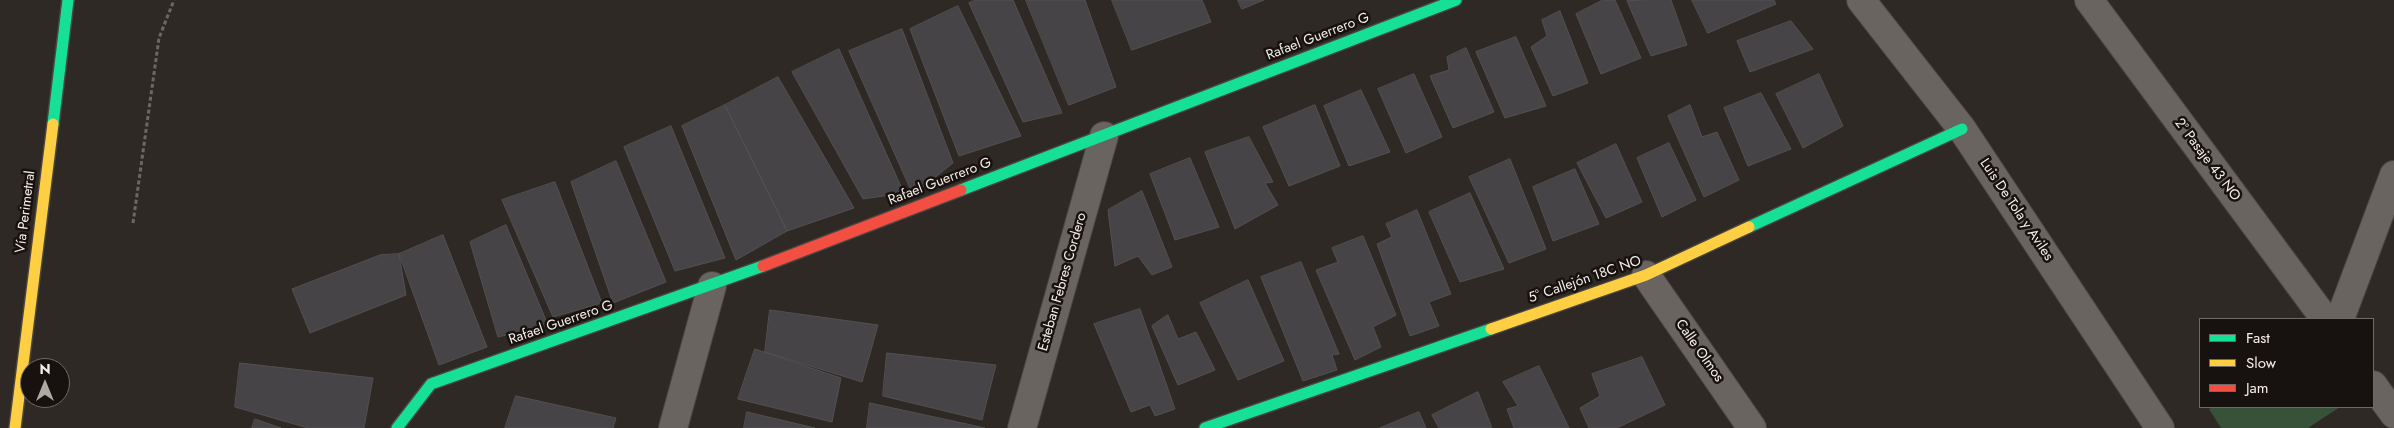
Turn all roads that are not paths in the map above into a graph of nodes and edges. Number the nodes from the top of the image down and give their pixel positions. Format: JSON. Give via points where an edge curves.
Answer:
{"nodes":[{"id":1,"x":68,"y":0,"type":"edge"},
{"id":2,"x":1456,"y":0,"type":"edge"},
{"id":3,"x":1862,"y":0,"type":"edge"},
{"id":4,"x":2089,"y":0,"type":"edge"},
{"id":5,"x":1962,"y":129,"type":"junction"},
{"id":6,"x":1104,"y":136,"type":"junction"},
{"id":7,"x":2394,"y":175,"type":"edge"},
{"id":8,"x":1646,"y":275,"type":"junction"},
{"id":9,"x":712,"y":286,"type":"junction"},
{"id":10,"x":2324,"y":318,"type":"edge"},
{"id":11,"x":2340,"y":318,"type":"edge"},
{"id":12,"x":2374,"y":386,"type":"edge"},
{"id":13,"x":2394,"y":414,"type":"edge"},
{"id":14,"x":16,"y":425,"type":"edge"},
{"id":15,"x":396,"y":428,"type":"edge"},
{"id":16,"x":673,"y":428,"type":"edge"},
{"id":17,"x":1022,"y":428,"type":"edge"},
{"id":18,"x":1204,"y":428,"type":"edge"},
{"id":19,"x":1752,"y":428,"type":"edge"},
{"id":20,"x":2160,"y":428,"type":"edge"}],
"edges":[{"from":1,"to":14,"type":"main road","name":"Vía Perimetral"},
{"from":2,"to":6,"type":"main road","name":"Rafael Guerrero G"},
{"from":3,"to":5,"type":"street","name":"Luis De Tola y Aviles"},
{"from":4,"to":10,"type":"street","name":"2° Pasaje 43 NO"},
{"from":5,"to":8,"type":"main road","name":"5° Callejón 18C NO"},
{"from":5,"to":20,"type":"street","name":"Luis De Tola y Aviles"},
{"from":6,"to":9,"type":"main road","name":"Rafael Guerrero G"},
{"from":6,"to":17,"type":"street","name":"Esteban Febres Cordero"},
{"from":7,"to":11,"type":"street"},
{"from":8,"to":18,"type":"main road","name":"5° Callejón 18C NO"},
{"from":8,"to":19,"type":"street","name":"Calle Olmos"},
{"from":9,"to":15,"type":"main road","name":"Rafael Guerrero G","via":[[431,384]]},
{"from":9,"to":16,"type":"street"},
{"from":12,"to":13,"type":"street"}]}
